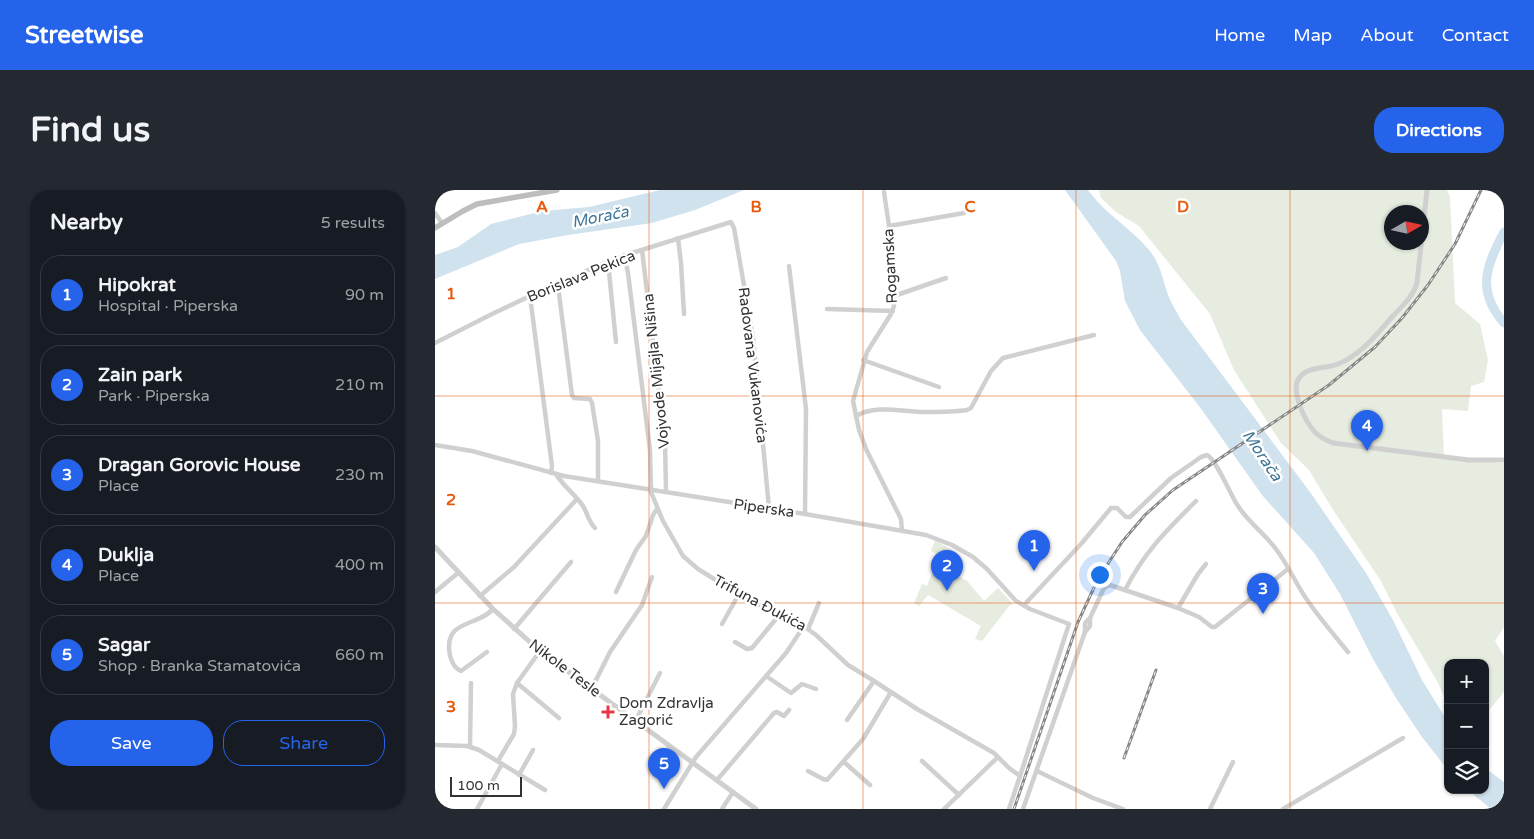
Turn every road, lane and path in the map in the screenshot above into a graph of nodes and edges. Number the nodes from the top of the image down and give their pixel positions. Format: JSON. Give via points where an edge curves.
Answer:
{"nodes":[{"id":1,"x":557,"y":190,"type":"edge"},
{"id":2,"x":1427,"y":190,"type":"edge"},
{"id":3,"x":884,"y":192,"type":"dead end"},
{"id":4,"x":435,"y":213,"type":"edge"},
{"id":5,"x":964,"y":213,"type":"dead end"},
{"id":6,"x":442,"y":223,"type":"junction"},
{"id":7,"x":732,"y":223,"type":"joint"},
{"id":8,"x":889,"y":226,"type":"junction"},
{"id":9,"x":435,"y":228,"type":"edge"},
{"id":10,"x":677,"y":238,"type":"junction"},
{"id":11,"x":642,"y":250,"type":"junction"},
{"id":12,"x":624,"y":255,"type":"junction"},
{"id":13,"x":608,"y":262,"type":"junction"},
{"id":14,"x":789,"y":266,"type":"dead end"},
{"id":15,"x":946,"y":278,"type":"dead end"},
{"id":16,"x":558,"y":286,"type":"junction"},
{"id":17,"x":530,"y":296,"type":"junction"},
{"id":18,"x":894,"y":296,"type":"junction"},
{"id":19,"x":827,"y":308,"type":"dead end"},
{"id":20,"x":893,"y":310,"type":"junction"},
{"id":21,"x":684,"y":314,"type":"dead end"},
{"id":22,"x":1094,"y":335,"type":"dead end"},
{"id":23,"x":616,"y":342,"type":"dead end"},
{"id":24,"x":435,"y":343,"type":"edge"},
{"id":25,"x":863,"y":360,"type":"junction"},
{"id":26,"x":939,"y":387,"type":"dead end"},
{"id":27,"x":856,"y":416,"type":"junction"},
{"id":28,"x":435,"y":445,"type":"edge"},
{"id":29,"x":1504,"y":460,"type":"edge"},
{"id":30,"x":553,"y":473,"type":"junction"},
{"id":31,"x":598,"y":481,"type":"junction"},
{"id":32,"x":651,"y":489,"type":"junction"},
{"id":33,"x":666,"y":491,"type":"junction"},
{"id":34,"x":577,"y":500,"type":"junction"},
{"id":35,"x":1195,"y":501,"type":"dead end"},
{"id":36,"x":769,"y":508,"type":"junction"},
{"id":37,"x":657,"y":509,"type":"junction"},
{"id":38,"x":805,"y":514,"type":"junction"},
{"id":39,"x":595,"y":528,"type":"dead end"},
{"id":40,"x":902,"y":531,"type":"junction"},
{"id":41,"x":435,"y":547,"type":"edge"},
{"id":42,"x":571,"y":562,"type":"dead end"},
{"id":43,"x":1205,"y":564,"type":"dead end"},
{"id":44,"x":1288,"y":569,"type":"junction"},
{"id":45,"x":458,"y":573,"type":"junction"},
{"id":46,"x":652,"y":577,"type":"dead end"},
{"id":47,"x":1125,"y":590,"type":"junction"},
{"id":48,"x":435,"y":592,"type":"edge"},
{"id":49,"x":616,"y":592,"type":"dead end"},
{"id":50,"x":739,"y":594,"type":"junction"},
{"id":51,"x":480,"y":596,"type":"junction"},
{"id":52,"x":819,"y":604,"type":"dead end"},
{"id":53,"x":1024,"y":606,"type":"junction"},
{"id":54,"x":1178,"y":608,"type":"junction"},
{"id":55,"x":493,"y":609,"type":"junction"},
{"id":56,"x":780,"y":614,"type":"junction"},
{"id":57,"x":722,"y":624,"type":"dead end"},
{"id":58,"x":806,"y":628,"type":"junction"},
{"id":59,"x":514,"y":629,"type":"junction"},
{"id":60,"x":735,"y":642,"type":"dead end"},
{"id":61,"x":540,"y":651,"type":"junction"},
{"id":62,"x":487,"y":652,"type":"dead end"},
{"id":63,"x":1348,"y":652,"type":"dead end"},
{"id":64,"x":660,"y":673,"type":"dead end"},
{"id":65,"x":766,"y":676,"type":"junction"},
{"id":66,"x":874,"y":680,"type":"junction"},
{"id":67,"x":471,"y":683,"type":"dead end"},
{"id":68,"x":517,"y":683,"type":"junction"},
{"id":69,"x":592,"y":688,"type":"junction"},
{"id":70,"x":816,"y":689,"type":"dead end"},
{"id":71,"x":891,"y":692,"type":"junction"},
{"id":72,"x":789,"y":710,"type":"dead end"},
{"id":73,"x":559,"y":718,"type":"dead end"},
{"id":74,"x":635,"y":720,"type":"junction"},
{"id":75,"x":847,"y":720,"type":"dead end"},
{"id":76,"x":1403,"y":738,"type":"dead end"},
{"id":77,"x":435,"y":745,"type":"edge"},
{"id":78,"x":469,"y":746,"type":"junction"},
{"id":79,"x":533,"y":750,"type":"dead end"},
{"id":80,"x":998,"y":757,"type":"junction"},
{"id":81,"x":922,"y":761,"type":"dead end"},
{"id":82,"x":500,"y":762,"type":"junction"},
{"id":83,"x":693,"y":762,"type":"junction"},
{"id":84,"x":844,"y":762,"type":"junction"},
{"id":85,"x":1233,"y":762,"type":"dead end"},
{"id":86,"x":808,"y":771,"type":"dead end"},
{"id":87,"x":1037,"y":771,"type":"junction"},
{"id":88,"x":519,"y":775,"type":"junction"},
{"id":89,"x":1020,"y":776,"type":"junction"},
{"id":90,"x":717,"y":780,"type":"junction"},
{"id":91,"x":871,"y":785,"type":"dead end"},
{"id":92,"x":545,"y":790,"type":"dead end"},
{"id":93,"x":733,"y":792,"type":"junction"},
{"id":94,"x":959,"y":795,"type":"junction"},
{"id":95,"x":1106,"y":803,"type":"junction"},
{"id":96,"x":477,"y":809,"type":"edge"},
{"id":97,"x":664,"y":809,"type":"edge"},
{"id":98,"x":721,"y":809,"type":"edge"},
{"id":99,"x":756,"y":809,"type":"edge"},
{"id":100,"x":944,"y":809,"type":"edge"},
{"id":101,"x":1009,"y":809,"type":"edge"},
{"id":102,"x":1023,"y":809,"type":"edge"},
{"id":103,"x":1106,"y":809,"type":"edge"},
{"id":104,"x":1123,"y":809,"type":"edge"},
{"id":105,"x":1210,"y":809,"type":"edge"},
{"id":106,"x":1283,"y":809,"type":"edge"}],
"edges":[{"from":1,"to":6,"type":"main road","via":[[478,204]]},
{"from":2,"to":29,"type":"street","via":[[1417,283],[1412,294],[1372,341],[1346,361],[1303,374],[1296,384],[1296,392],[1312,429],[1333,443],[1469,460]]},
{"from":3,"to":8,"type":"street","name":"Rogamska"},
{"from":4,"to":6,"type":"street"},
{"from":5,"to":8,"type":"street"},
{"from":6,"to":9,"type":"main road"},
{"from":7,"to":10,"type":"street","name":"Borislava Pekica"},
{"from":7,"to":36,"type":"street","name":"Radovana Vukanovića","via":[[753,337]]},
{"from":8,"to":18,"type":"street","name":"Rogamska"},
{"from":10,"to":11,"type":"street","name":"Borislava Pekica"},
{"from":10,"to":21,"type":"street"},
{"from":11,"to":12,"type":"street","name":"Borislava Pekica"},
{"from":11,"to":33,"type":"street","name":"Vojvode Mijajla Nišina","via":[[665,442]]},
{"from":12,"to":13,"type":"street","name":"Borislava Pekica"},
{"from":12,"to":32,"type":"street","name":"Trifuna Đukića","via":[[650,450]]},
{"from":13,"to":16,"type":"street","name":"Borislava Pekica"},
{"from":13,"to":23,"type":"street"},
{"from":14,"to":38,"type":"street","via":[[806,409]]},
{"from":15,"to":18,"type":"street"},
{"from":16,"to":17,"type":"street","name":"Borislava Pekica"},
{"from":16,"to":31,"type":"street","via":[[572,395],[574,398],[590,398],[592,403],[598,440]]},
{"from":17,"to":24,"type":"street","name":"Borislava Pekica"},
{"from":17,"to":30,"type":"street"},
{"from":18,"to":20,"type":"street","name":"Rogamska"},
{"from":19,"to":20,"type":"street"},
{"from":20,"to":25,"type":"street","name":"Rogamska"},
{"from":22,"to":27,"type":"street","via":[[1003,358],[967,410],[877,410]]},
{"from":25,"to":26,"type":"street"},
{"from":25,"to":27,"type":"street","name":"Rogamska","via":[[853,398]]},
{"from":27,"to":40,"type":"street","name":"Rogamska","via":[[866,449],[901,521]]},
{"from":28,"to":30,"type":"street","name":"Piperska","via":[[472,451]]},
{"from":30,"to":31,"type":"street","name":"Piperska"},
{"from":30,"to":34,"type":"street"},
{"from":31,"to":32,"type":"street","name":"Piperska"},
{"from":32,"to":33,"type":"street","name":"Piperska"},
{"from":32,"to":37,"type":"street","name":"Trifuna Đukića"},
{"from":33,"to":36,"type":"street","name":"Piperska"},
{"from":34,"to":39,"type":"street"},
{"from":34,"to":51,"type":"street","via":[[514,567]]},
{"from":35,"to":47,"type":"street","via":[[1149,550]]},
{"from":36,"to":38,"type":"street","name":"Piperska"},
{"from":37,"to":49,"type":"street"},
{"from":37,"to":50,"type":"street","name":"Trifuna Đukića","via":[[688,561]]},
{"from":38,"to":40,"type":"street","name":"Piperska"},
{"from":40,"to":53,"type":"street","name":"Piperska","via":[[926,535],[964,552]]},
{"from":41,"to":45,"type":"street","name":"Nikole Tesle"},
{"from":42,"to":59,"type":"street"},
{"from":43,"to":54,"type":"street"},
{"from":44,"to":53,"type":"street","via":[[1270,541],[1239,508],[1218,467],[1207,455],[1171,478],[1130,516],[1111,508]]},
{"from":44,"to":54,"type":"street","via":[[1215,627]]},
{"from":44,"to":63,"type":"street","via":[[1310,604]]},
{"from":45,"to":48,"type":"street"},
{"from":45,"to":51,"type":"street","name":"Nikole Tesle"},
{"from":46,"to":69,"type":"street","via":[[642,605],[610,652]]},
{"from":47,"to":54,"type":"street"},
{"from":47,"to":87,"type":"street","via":[[1111,585],[1101,593]]},
{"from":50,"to":56,"type":"street","name":"Trifuna Đukića"},
{"from":50,"to":57,"type":"street"},
{"from":51,"to":55,"type":"street","name":"Nikole Tesle"},
{"from":52,"to":58,"type":"street"},
{"from":53,"to":89,"type":"street","name":"Piperska","via":[[1071,625]]},
{"from":55,"to":59,"type":"street","name":"Nikole Tesle"},
{"from":55,"to":62,"type":"street","via":[[487,615],[457,628],[449,645],[451,660],[461,671]]},
{"from":56,"to":58,"type":"street","name":"Trifuna Đukića"},
{"from":56,"to":60,"type":"street","via":[[752,648],[747,649]]},
{"from":58,"to":65,"type":"street"},
{"from":58,"to":66,"type":"street","name":"Trifuna Đukića","via":[[848,665]]},
{"from":59,"to":61,"type":"street","name":"Nikole Tesle"},
{"from":61,"to":68,"type":"street"},
{"from":61,"to":69,"type":"street","name":"Nikole Tesle"},
{"from":64,"to":74,"type":"street"},
{"from":65,"to":70,"type":"street","via":[[791,693],[803,684]]},
{"from":65,"to":83,"type":"street"},
{"from":66,"to":71,"type":"street","name":"Trifuna Đukića"},
{"from":66,"to":75,"type":"street"},
{"from":67,"to":78,"type":"street"},
{"from":68,"to":73,"type":"street"},
{"from":68,"to":82,"type":"street","via":[[513,694],[514,734]]},
{"from":69,"to":74,"type":"street","name":"Nikole Tesle"},
{"from":71,"to":80,"type":"street","name":"Trifuna Đukića"},
{"from":71,"to":84,"type":"street","via":[[863,739]]},
{"from":72,"to":90,"type":"street","via":[[784,716],[774,713]]},
{"from":74,"to":83,"type":"street","name":"Nikole Tesle"},
{"from":76,"to":106,"type":"street"},
{"from":77,"to":78,"type":"street"},
{"from":78,"to":82,"type":"street"},
{"from":79,"to":88,"type":"street"},
{"from":80,"to":89,"type":"street","name":"Trifuna Đukića"},
{"from":80,"to":94,"type":"street"},
{"from":81,"to":94,"type":"street"},
{"from":82,"to":88,"type":"street"},
{"from":82,"to":96,"type":"street"},
{"from":83,"to":90,"type":"street","name":"Nikole Tesle"},
{"from":83,"to":97,"type":"street"},
{"from":84,"to":86,"type":"street","via":[[827,780]]},
{"from":84,"to":91,"type":"street"},
{"from":85,"to":105,"type":"street"},
{"from":87,"to":95,"type":"street"},
{"from":87,"to":102,"type":"street"},
{"from":88,"to":92,"type":"street"},
{"from":89,"to":101,"type":"street","name":"Piperska"},
{"from":90,"to":93,"type":"street","name":"Nikole Tesle"},
{"from":93,"to":98,"type":"street"},
{"from":93,"to":99,"type":"street","name":"Nikole Tesle"},
{"from":94,"to":100,"type":"street"},
{"from":95,"to":103,"type":"street"},
{"from":95,"to":104,"type":"street"}]}
